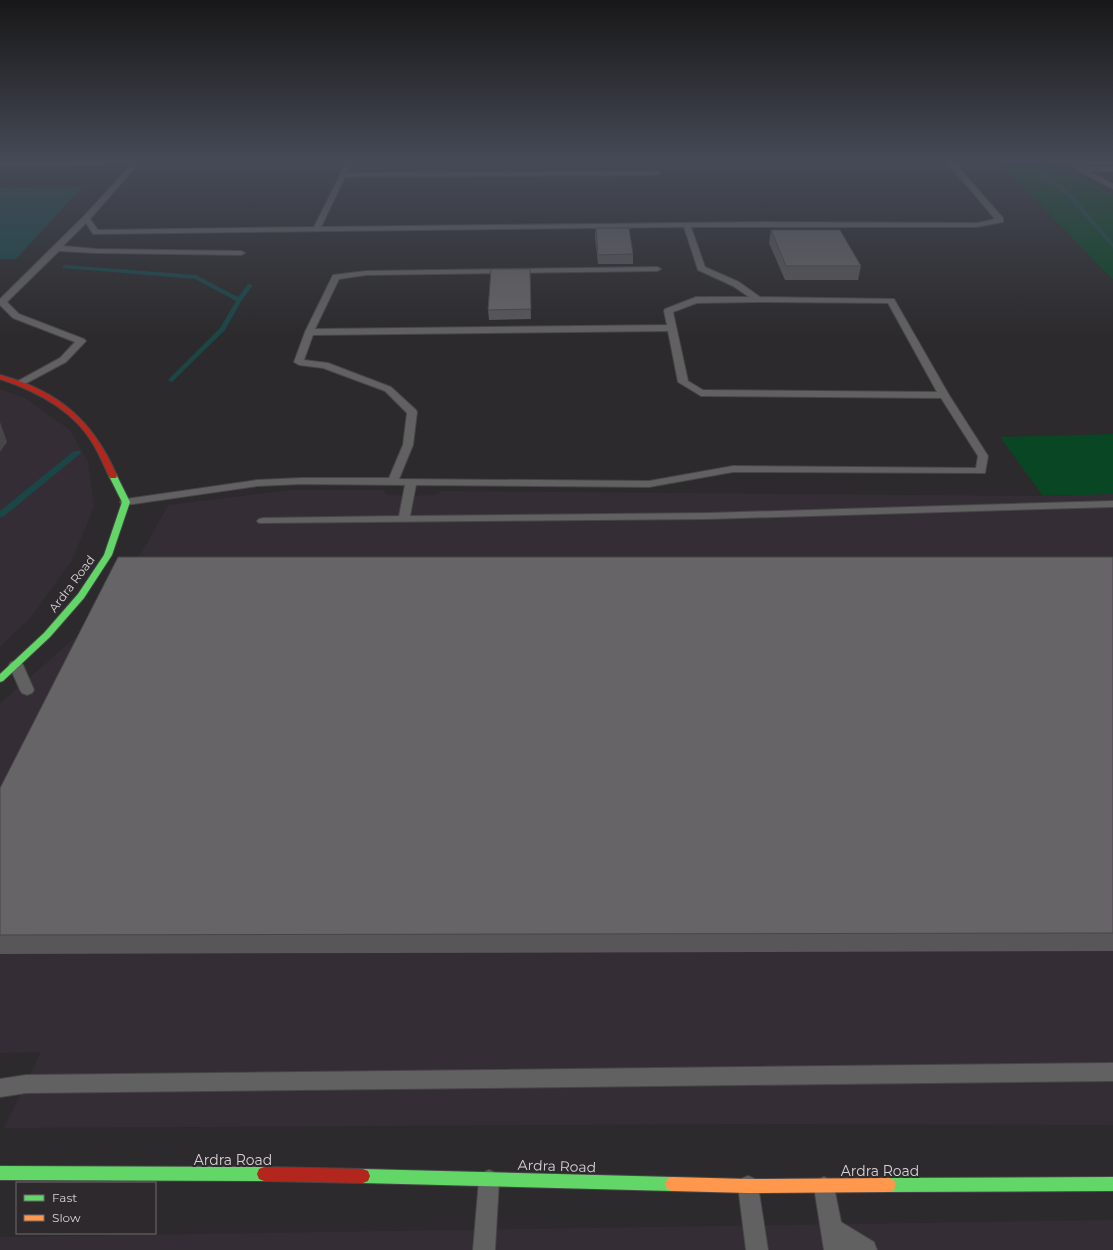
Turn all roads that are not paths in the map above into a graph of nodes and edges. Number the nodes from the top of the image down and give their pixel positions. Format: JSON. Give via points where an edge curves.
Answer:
{"nodes":[{"id":1,"x":86,"y":219,"type":"joint"},
{"id":2,"x":321,"y":219,"type":"edge"},
{"id":3,"x":999,"y":219,"type":"edge"},
{"id":4,"x":686,"y":225,"type":"junction"},
{"id":5,"x":316,"y":230,"type":"junction"},
{"id":6,"x":56,"y":248,"type":"junction"},
{"id":7,"x":241,"y":253,"type":"dead end"},
{"id":8,"x":657,"y":269,"type":"dead end"},
{"id":9,"x":758,"y":299,"type":"junction"},
{"id":10,"x":672,"y":328,"type":"junction"},
{"id":11,"x":309,"y":332,"type":"junction"},
{"id":12,"x":0,"y":377,"type":"edge"},
{"id":13,"x":21,"y":383,"type":"junction"},
{"id":14,"x":944,"y":395,"type":"junction"},
{"id":15,"x":393,"y":481,"type":"junction"},
{"id":16,"x":411,"y":481,"type":"junction"},
{"id":17,"x":126,"y":502,"type":"junction"},
{"id":18,"x":1113,"y":504,"type":"edge"},
{"id":19,"x":404,"y":519,"type":"junction"},
{"id":20,"x":263,"y":521,"type":"dead end"},
{"id":21,"x":16,"y":665,"type":"junction"},
{"id":22,"x":0,"y":679,"type":"edge"},
{"id":23,"x":27,"y":690,"type":"dead end"},
{"id":24,"x":1113,"y":1072,"type":"edge"},
{"id":25,"x":0,"y":1088,"type":"edge"},
{"id":26,"x":0,"y":1173,"type":"edge"},
{"id":27,"x":489,"y":1178,"type":"junction"},
{"id":28,"x":1113,"y":1184,"type":"edge"},
{"id":29,"x":823,"y":1185,"type":"junction"},
{"id":30,"x":748,"y":1186,"type":"junction"},
{"id":31,"x":831,"y":1228,"type":"junction"},
{"id":32,"x":484,"y":1250,"type":"edge"},
{"id":33,"x":756,"y":1250,"type":"edge"},
{"id":34,"x":835,"y":1250,"type":"edge"},
{"id":35,"x":866,"y":1250,"type":"edge"}],
"edges":[{"from":1,"to":5,"type":"lane","via":[[96,232]]},
{"from":1,"to":6,"type":"lane"},
{"from":2,"to":5,"type":"lane"},
{"from":3,"to":4,"type":"lane","via":[[977,225]]},
{"from":4,"to":5,"type":"lane"},
{"from":4,"to":9,"type":"lane","via":[[701,268],[736,284]]},
{"from":6,"to":7,"type":"lane"},
{"from":6,"to":13,"type":"lane","via":[[2,302],[16,316],[81,342],[63,360]]},
{"from":8,"to":11,"type":"lane","via":[[366,273],[336,276]]},
{"from":9,"to":10,"type":"lane","via":[[696,300],[668,311]]},
{"from":9,"to":14,"type":"lane","via":[[891,301]]},
{"from":10,"to":11,"type":"lane"},
{"from":10,"to":14,"type":"lane","via":[[683,382],[701,393]]},
{"from":11,"to":15,"type":"lane","via":[[299,362],[325,366],[388,389],[412,412],[408,445]]},
{"from":12,"to":13,"type":"street"},
{"from":13,"to":17,"type":"street","via":[[54,399],[83,422],[106,455]]},
{"from":14,"to":16,"type":"lane","via":[[983,456],[982,471],[733,469],[649,484]]},
{"from":15,"to":16,"type":"lane"},
{"from":15,"to":17,"type":"lane","via":[[257,483]]},
{"from":16,"to":19,"type":"lane"},
{"from":17,"to":21,"type":"street","name":"Ardra Road","via":[[108,555],[81,596]]},
{"from":18,"to":19,"type":"lane","via":[[708,516]]},
{"from":19,"to":20,"type":"lane"},
{"from":21,"to":22,"type":"street","name":"Ardra Road"},
{"from":21,"to":23,"type":"lane"},
{"from":24,"to":25,"type":"lane","via":[[26,1084]]},
{"from":26,"to":27,"type":"street","name":"Ardra Road"},
{"from":27,"to":30,"type":"street","name":"Ardra Road"},
{"from":27,"to":32,"type":"lane"},
{"from":28,"to":29,"type":"street","name":"Ardra Road"},
{"from":29,"to":30,"type":"street","name":"Ardra Road"},
{"from":29,"to":31,"type":"lane"},
{"from":30,"to":33,"type":"lane"},
{"from":31,"to":34,"type":"lane"},
{"from":31,"to":35,"type":"lane"}]}
